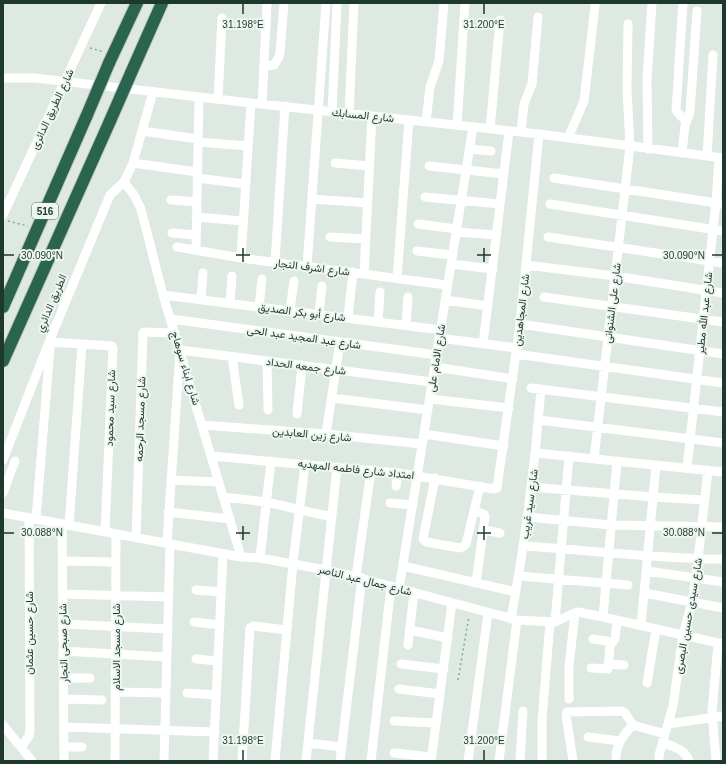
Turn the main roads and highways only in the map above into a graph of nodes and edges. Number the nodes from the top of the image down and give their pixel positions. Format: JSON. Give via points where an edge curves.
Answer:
{"nodes":[{"id":1,"x":137,"y":3,"type":"edge"},
{"id":2,"x":162,"y":3,"type":"edge"},
{"id":3,"x":3,"y":307,"type":"edge"},
{"id":4,"x":3,"y":361,"type":"edge"}],
"edges":[{"from":1,"to":3,"type":"highway","number":"516","bridge":true},
{"from":2,"to":4,"type":"highway","name":"الطريق الدائري","number":"516","bridge":true}]}
